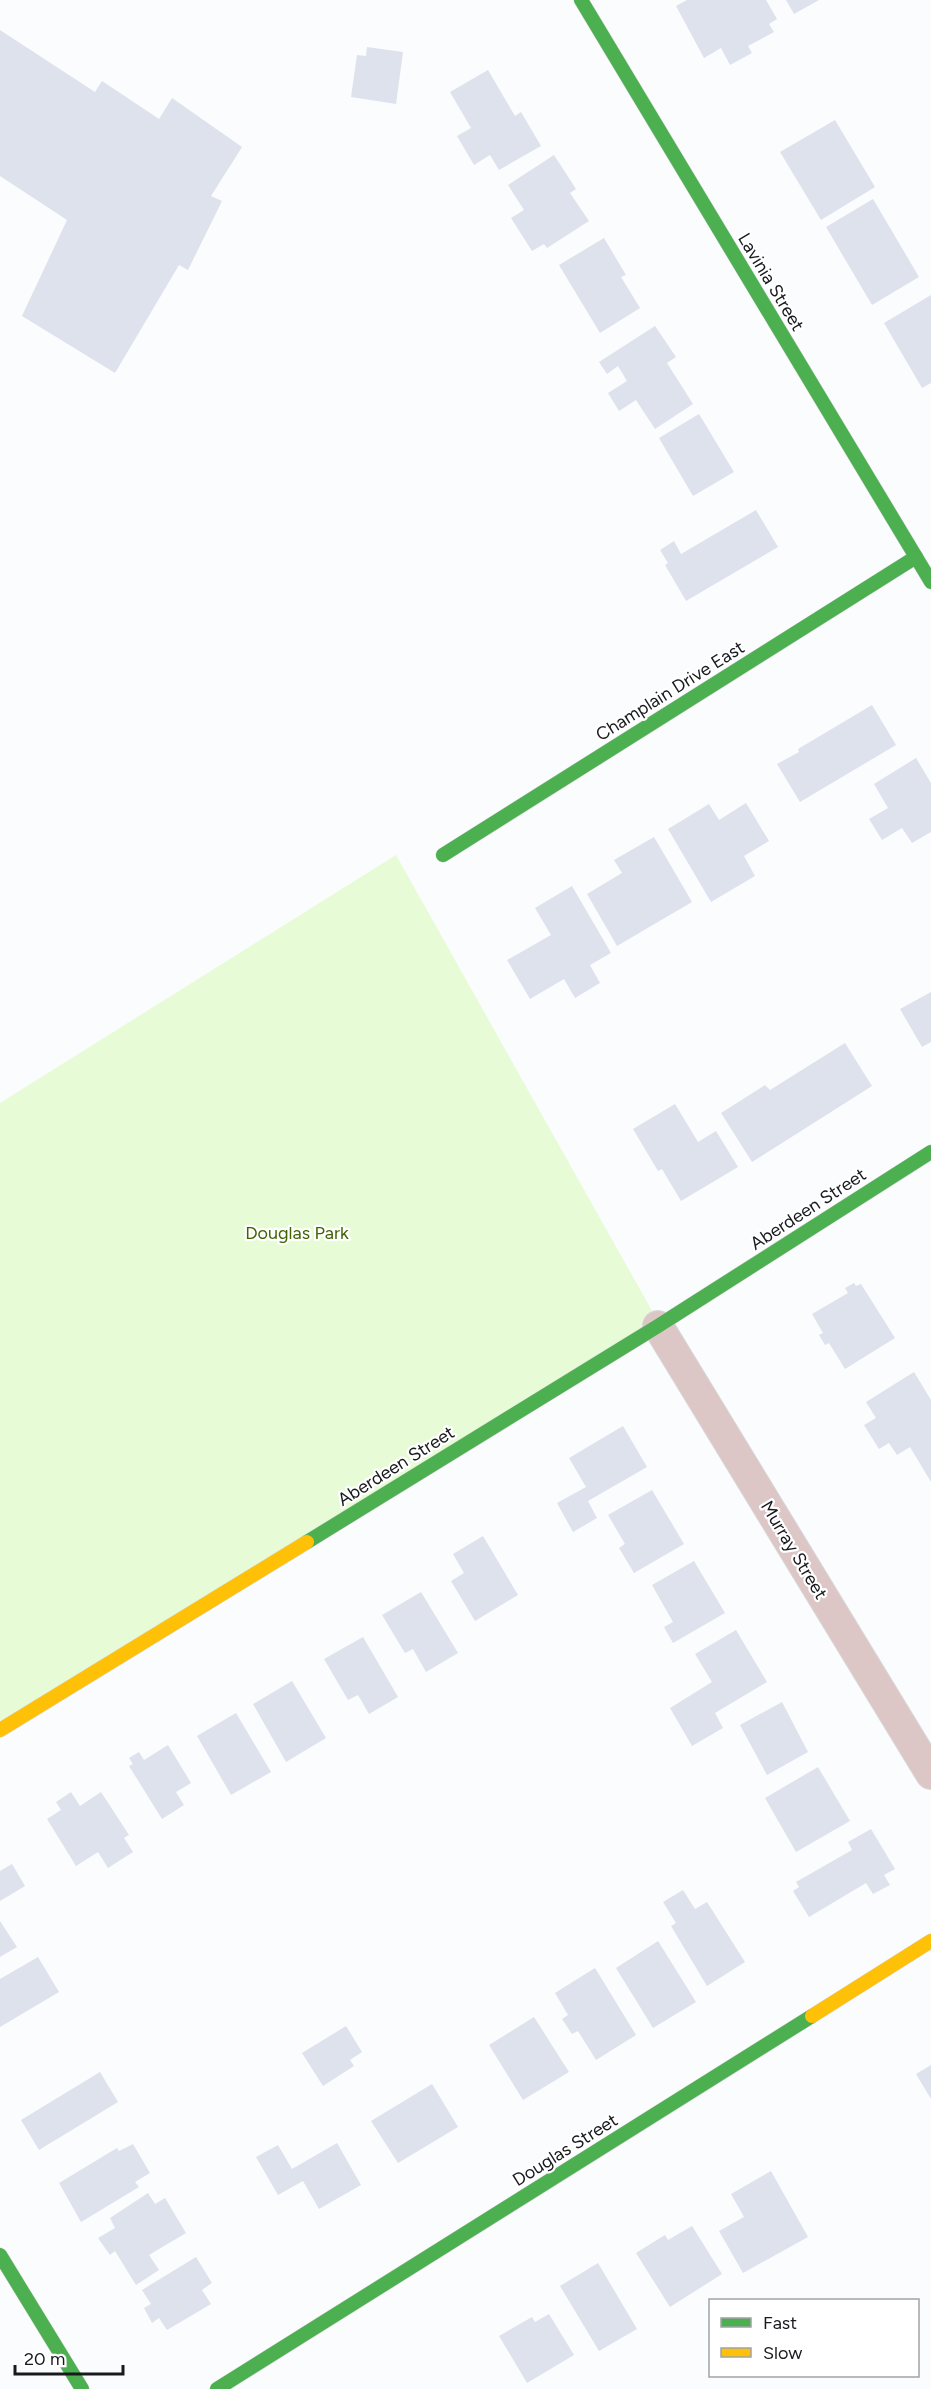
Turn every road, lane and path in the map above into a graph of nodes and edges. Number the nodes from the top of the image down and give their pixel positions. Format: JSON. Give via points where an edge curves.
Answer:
{"nodes":[{"id":1,"x":581,"y":0,"type":"edge"},
{"id":2,"x":916,"y":557,"type":"junction"},
{"id":3,"x":931,"y":582,"type":"edge"},
{"id":4,"x":443,"y":855,"type":"dead end"},
{"id":5,"x":931,"y":1152,"type":"edge"},
{"id":6,"x":658,"y":1326,"type":"junction"},
{"id":7,"x":0,"y":1730,"type":"edge"},
{"id":8,"x":931,"y":1774,"type":"edge"},
{"id":9,"x":931,"y":1941,"type":"edge"},
{"id":10,"x":0,"y":2254,"type":"edge"},
{"id":11,"x":82,"y":2389,"type":"edge"},
{"id":12,"x":217,"y":2389,"type":"edge"}],
"edges":[{"from":1,"to":2,"type":"street","name":"Lavinia Street"},
{"from":2,"to":3,"type":"street","name":"Lavinia Street"},
{"from":2,"to":4,"type":"street","name":"Champlain Drive East"},
{"from":5,"to":6,"type":"street","name":"Aberdeen Street"},
{"from":6,"to":7,"type":"street","name":"Aberdeen Street"},
{"from":6,"to":8,"type":"street","name":"Murray Street"},
{"from":9,"to":12,"type":"street","name":"Douglas Street"},
{"from":10,"to":11,"type":"street"}]}
